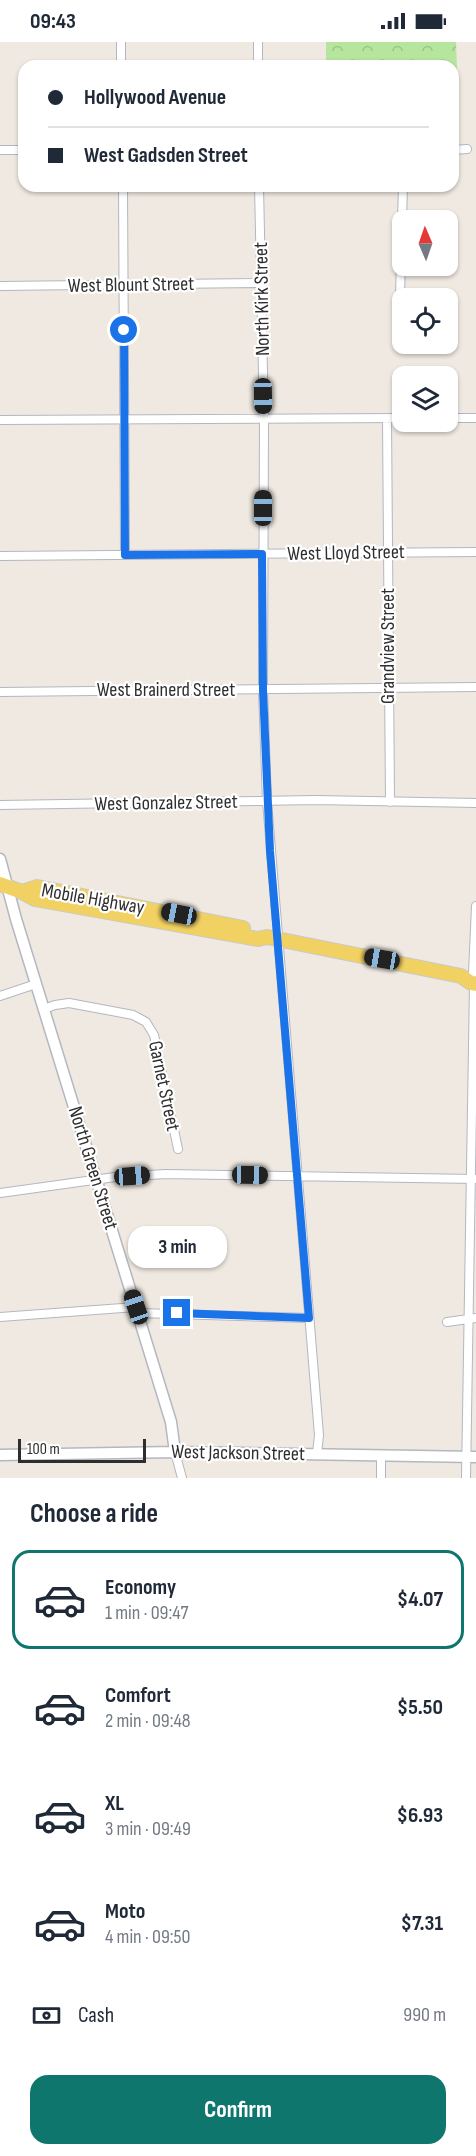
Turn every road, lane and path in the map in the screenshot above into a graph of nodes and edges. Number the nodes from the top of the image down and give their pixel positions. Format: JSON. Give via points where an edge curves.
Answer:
{"nodes":[{"id":1,"x":121,"y":42,"type":"edge"},
{"id":2,"x":258,"y":42,"type":"edge"},
{"id":3,"x":121,"y":60,"type":"edge"},
{"id":4,"x":258,"y":60,"type":"edge"},
{"id":5,"x":468,"y":149,"type":"dead end"},
{"id":6,"x":0,"y":150,"type":"edge"},
{"id":7,"x":18,"y":150,"type":"edge"},
{"id":8,"x":459,"y":150,"type":"edge"},
{"id":9,"x":123,"y":192,"type":"edge"},
{"id":10,"x":260,"y":192,"type":"edge"},
{"id":11,"x":403,"y":192,"type":"edge"},
{"id":12,"x":402,"y":210,"type":"edge"},
{"id":13,"x":262,"y":283,"type":"junction"},
{"id":14,"x":124,"y":285,"type":"junction"},
{"id":15,"x":0,"y":286,"type":"edge"},
{"id":16,"x":387,"y":418,"type":"junction"},
{"id":17,"x":392,"y":418,"type":"edge"},
{"id":18,"x":458,"y":418,"type":"edge"},
{"id":19,"x":476,"y":418,"type":"edge"},
{"id":20,"x":124,"y":419,"type":"junction"},
{"id":21,"x":264,"y":419,"type":"junction"},
{"id":22,"x":0,"y":420,"type":"edge"},
{"id":23,"x":388,"y":552,"type":"junction"},
{"id":24,"x":476,"y":552,"type":"edge"},
{"id":25,"x":262,"y":554,"type":"junction"},
{"id":26,"x":125,"y":555,"type":"junction"},
{"id":27,"x":0,"y":556,"type":"edge"},
{"id":28,"x":388,"y":687,"type":"junction"},
{"id":29,"x":476,"y":687,"type":"edge"},
{"id":30,"x":263,"y":690,"type":"junction"},
{"id":31,"x":0,"y":692,"type":"edge"},
{"id":32,"x":267,"y":801,"type":"junction"},
{"id":33,"x":390,"y":802,"type":"junction"},
{"id":34,"x":476,"y":803,"type":"edge"},
{"id":35,"x":0,"y":805,"type":"edge"},
{"id":36,"x":0,"y":859,"type":"edge"},
{"id":37,"x":4,"y":885,"type":"edge"},
{"id":38,"x":476,"y":906,"type":"edge"},
{"id":39,"x":272,"y":938,"type":"junction"},
{"id":40,"x":472,"y":978,"type":"edge"},
{"id":41,"x":36,"y":984,"type":"junction"},
{"id":42,"x":0,"y":996,"type":"edge"},
{"id":43,"x":44,"y":1009,"type":"junction"},
{"id":44,"x":177,"y":1149,"type":"dead end"},
{"id":45,"x":297,"y":1176,"type":"junction"},
{"id":46,"x":473,"y":1179,"type":"edge"},
{"id":47,"x":96,"y":1180,"type":"junction"},
{"id":48,"x":0,"y":1193,"type":"edge"},
{"id":49,"x":137,"y":1310,"type":"junction"},
{"id":50,"x":0,"y":1317,"type":"edge"},
{"id":51,"x":309,"y":1318,"type":"junction"},
{"id":52,"x":472,"y":1318,"type":"edge"},
{"id":53,"x":447,"y":1322,"type":"dead end"},
{"id":54,"x":175,"y":1452,"type":"junction"},
{"id":55,"x":317,"y":1454,"type":"junction"},
{"id":56,"x":0,"y":1455,"type":"edge"},
{"id":57,"x":381,"y":1456,"type":"junction"},
{"id":58,"x":471,"y":1457,"type":"edge"},
{"id":59,"x":182,"y":1478,"type":"edge"},
{"id":60,"x":381,"y":1478,"type":"edge"},
{"id":61,"x":466,"y":1478,"type":"edge"}],
"edges":[{"from":1,"to":3,"type":"street"},
{"from":2,"to":4,"type":"street"},
{"from":5,"to":8,"type":"street"},
{"from":6,"to":7,"type":"street"},
{"from":9,"to":14,"type":"street"},
{"from":10,"to":13,"type":"street","name":"North Kirk Street"},
{"from":11,"to":12,"type":"street"},
{"from":13,"to":14,"type":"street","name":"West Blount Street"},
{"from":13,"to":21,"type":"street","name":"North Kirk Street"},
{"from":14,"to":15,"type":"street","name":"West Blount Street"},
{"from":14,"to":20,"type":"street"},
{"from":16,"to":17,"type":"street"},
{"from":16,"to":21,"type":"street"},
{"from":16,"to":23,"type":"street","name":"Grandview Street"},
{"from":18,"to":19,"type":"street"},
{"from":20,"to":21,"type":"street"},
{"from":20,"to":22,"type":"street"},
{"from":20,"to":26,"type":"street"},
{"from":21,"to":25,"type":"street","name":"North Kirk Street"},
{"from":23,"to":24,"type":"street","name":"West Lloyd Street"},
{"from":23,"to":25,"type":"street","name":"West Lloyd Street"},
{"from":23,"to":28,"type":"street","name":"Grandview Street"},
{"from":25,"to":26,"type":"street","name":"West Lloyd Street"},
{"from":25,"to":30,"type":"street","name":"North Kirk Street"},
{"from":26,"to":27,"type":"street","name":"West Lloyd Street"},
{"from":28,"to":29,"type":"street","name":"West Brainerd Street"},
{"from":28,"to":30,"type":"street","name":"West Brainerd Street"},
{"from":28,"to":33,"type":"street","name":"Grandview Street"},
{"from":30,"to":31,"type":"street","name":"West Brainerd Street"},
{"from":30,"to":32,"type":"street","name":"North Kirk Street"},
{"from":32,"to":33,"type":"street","name":"West Gonzalez Street"},
{"from":32,"to":35,"type":"street","name":"West Gonzalez Street"},
{"from":32,"to":39,"type":"street","name":"North Kirk Street"},
{"from":33,"to":34,"type":"street","name":"West Gonzalez Street"},
{"from":36,"to":37,"type":"street","name":"North Green Street"},
{"from":37,"to":39,"type":"main road","name":"Mobile Highway","via":[[22,892],[37,886],[179,914]]},
{"from":37,"to":41,"type":"street","name":"North Green Street"},
{"from":38,"to":40,"type":"street"},
{"from":39,"to":40,"type":"main road","name":"Mobile Highway"},
{"from":39,"to":45,"type":"street","name":"North Kirk Street"},
{"from":40,"to":46,"type":"street"},
{"from":41,"to":42,"type":"street"},
{"from":41,"to":43,"type":"street","name":"North Green Street"},
{"from":43,"to":44,"type":"street","name":"Garnet Street","via":[[69,1003],[133,1015],[146,1022],[154,1035]]},
{"from":43,"to":47,"type":"street","name":"North Green Street"},
{"from":45,"to":46,"type":"street"},
{"from":45,"to":47,"type":"street","via":[[181,1174]]},
{"from":45,"to":51,"type":"street","name":"North Kirk Street"},
{"from":46,"to":52,"type":"street"},
{"from":47,"to":48,"type":"street"},
{"from":47,"to":49,"type":"street","name":"North Green Street"},
{"from":49,"to":50,"type":"street"},
{"from":49,"to":51,"type":"street"},
{"from":49,"to":54,"type":"street","name":"North Green Street","via":[[171,1422]]},
{"from":51,"to":55,"type":"street","name":"North Kirk Street","via":[[319,1435]]},
{"from":52,"to":53,"type":"street"},
{"from":52,"to":58,"type":"street"},
{"from":54,"to":55,"type":"street","name":"West Jackson Street"},
{"from":54,"to":56,"type":"street","name":"West Jackson Street"},
{"from":54,"to":59,"type":"street","name":"North Green Street"},
{"from":55,"to":57,"type":"street","name":"West Jackson Street"},
{"from":57,"to":58,"type":"street","name":"West Jackson Street"},
{"from":57,"to":60,"type":"street"},
{"from":58,"to":61,"type":"street"}]}
